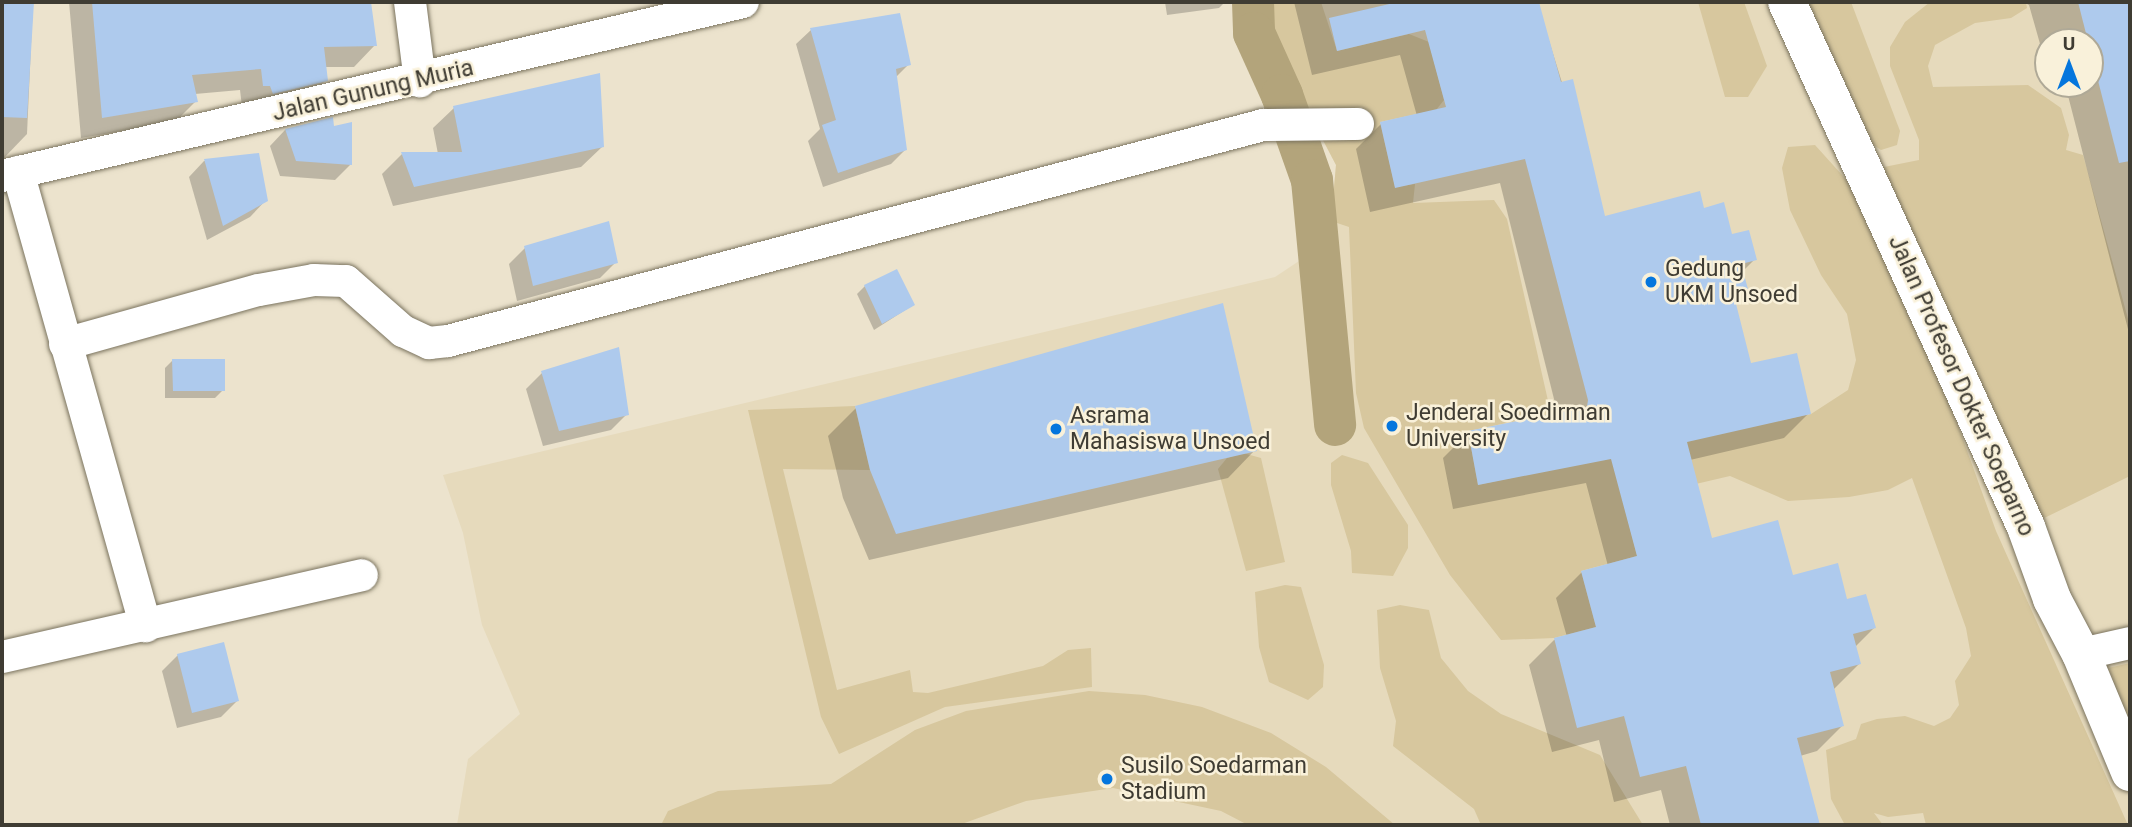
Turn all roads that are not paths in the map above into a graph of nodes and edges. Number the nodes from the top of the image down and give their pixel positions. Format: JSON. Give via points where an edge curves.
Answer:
{"nodes":[{"id":1,"x":410,"y":2,"type":"edge"},
{"id":2,"x":743,"y":2,"type":"edge"},
{"id":3,"x":1787,"y":2,"type":"edge"},
{"id":4,"x":420,"y":81,"type":"junction"},
{"id":5,"x":1358,"y":124,"type":"dead end"},
{"id":6,"x":10,"y":174,"type":"edge"},
{"id":7,"x":65,"y":344,"type":"junction"},
{"id":8,"x":362,"y":575,"type":"dead end"},
{"id":9,"x":146,"y":626,"type":"junction"},
{"id":10,"x":2130,"y":643,"type":"edge"},
{"id":11,"x":2081,"y":654,"type":"junction"},
{"id":12,"x":2,"y":657,"type":"edge"},
{"id":13,"x":2130,"y":772,"type":"edge"}],
"edges":[{"from":1,"to":4,"type":"street"},
{"from":2,"to":4,"type":"street","name":"Jalan Gunung Muria"},
{"from":3,"to":11,"type":"street","name":"Jalan Profesor Dokter Soeparno"},
{"from":4,"to":6,"type":"street","name":"Jalan Gunung Muria"},
{"from":5,"to":7,"type":"street","via":[[1262,125],[448,341],[429,344],[403,331],[346,281],[314,280],[258,290]]},
{"from":6,"to":7,"type":"street"},
{"from":7,"to":9,"type":"street"},
{"from":8,"to":9,"type":"street"},
{"from":9,"to":12,"type":"street"},
{"from":10,"to":11,"type":"street"},
{"from":11,"to":13,"type":"street","name":"Jalan Profesor Dokter Soeparno"}]}
